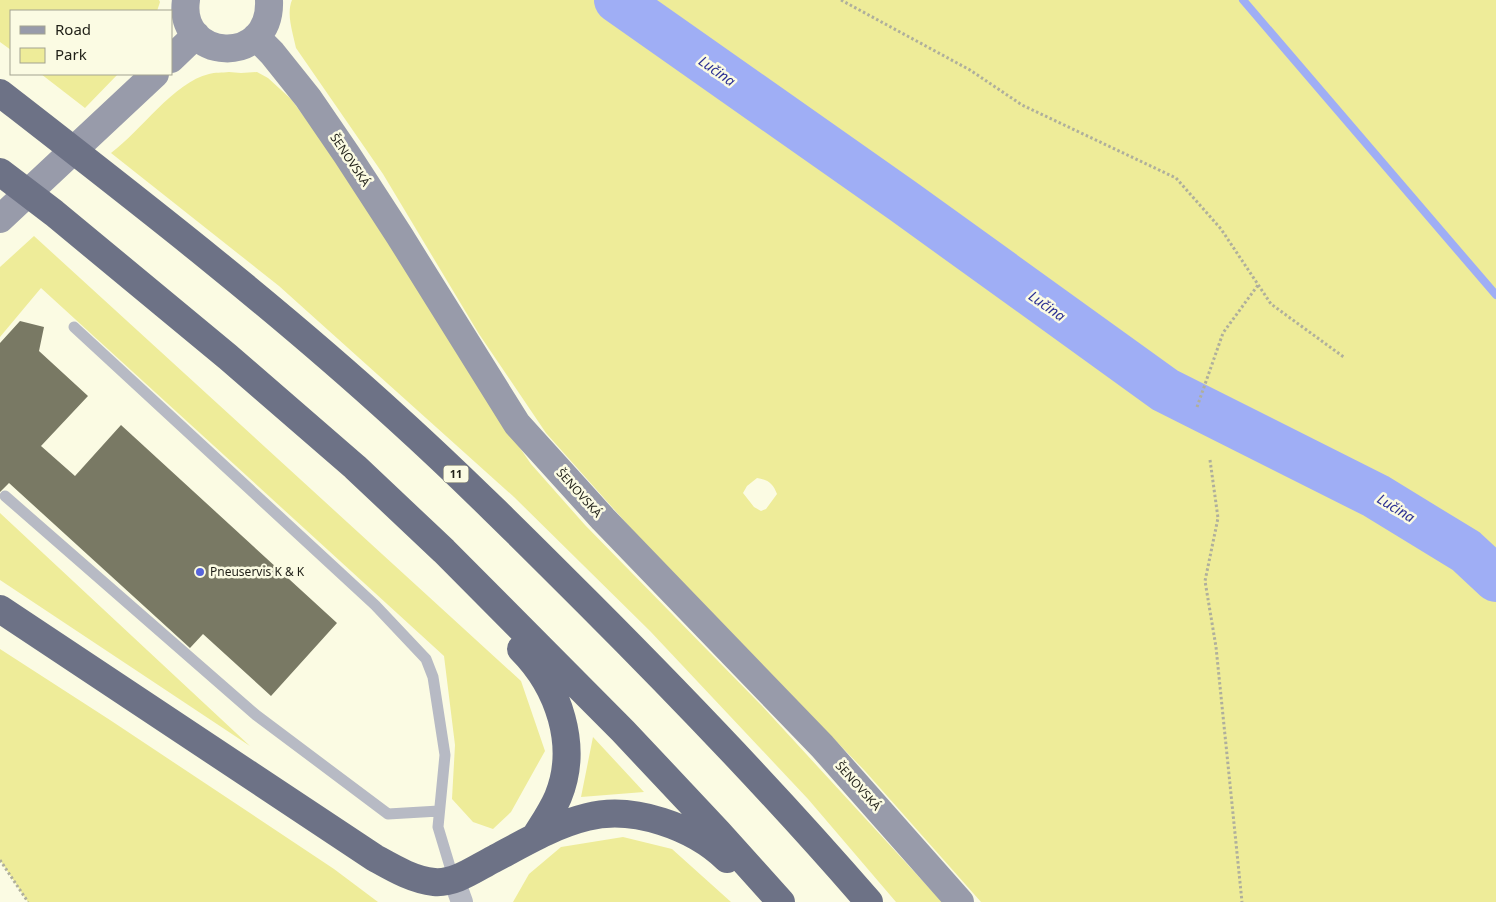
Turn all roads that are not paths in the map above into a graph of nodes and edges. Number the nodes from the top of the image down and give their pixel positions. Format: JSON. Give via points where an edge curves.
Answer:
{"nodes":[{"id":1,"x":186,"y":0,"type":"edge"},
{"id":2,"x":269,"y":0,"type":"edge"},
{"id":3,"x":196,"y":36,"type":"junction"},
{"id":4,"x":256,"y":37,"type":"junction"},
{"id":5,"x":172,"y":58,"type":"edge"},
{"id":6,"x":151,"y":77,"type":"edge"},
{"id":7,"x":0,"y":93,"type":"edge"},
{"id":8,"x":0,"y":172,"type":"edge"},
{"id":9,"x":0,"y":219,"type":"edge"},
{"id":10,"x":74,"y":327,"type":"dead end"},
{"id":11,"x":5,"y":496,"type":"dead end"},
{"id":12,"x":444,"y":551,"type":"junction"},
{"id":13,"x":0,"y":610,"type":"edge"},
{"id":14,"x":439,"y":811,"type":"junction"},
{"id":15,"x":535,"y":837,"type":"junction"},
{"id":16,"x":458,"y":891,"type":"edge"},
{"id":17,"x":771,"y":902,"type":"edge"},
{"id":18,"x":781,"y":902,"type":"edge"},
{"id":19,"x":869,"y":902,"type":"edge"},
{"id":20,"x":960,"y":902,"type":"edge"}],
"edges":[{"from":1,"to":3,"type":"main road","via":[[186,17]]},
{"from":2,"to":4,"type":"main road","via":[[266,24]]},
{"from":3,"to":4,"type":"main road","via":[[210,45],[226,49],[242,46]]},
{"from":3,"to":5,"type":"main road"},
{"from":4,"to":20,"type":"main road","name":"ŠENOVSKÁ","via":[[308,98],[347,155],[518,424],[602,519],[822,746]]},
{"from":6,"to":9,"type":"main road"},
{"from":7,"to":19,"type":"highway","number":"11","via":[[268,307],[404,424],[670,685]]},
{"from":8,"to":12,"type":"highway","via":[[228,357],[355,467]]},
{"from":10,"to":14,"type":"lane","via":[[375,605],[426,659],[433,677],[445,755]]},
{"from":11,"to":14,"type":"lane","via":[[256,714],[388,814]]},
{"from":12,"to":15,"type":"highway","via":[[465,594],[528,657],[547,683],[559,708],[566,747],[566,772],[552,811]]},
{"from":12,"to":18,"type":"highway","via":[[623,732]]},
{"from":13,"to":16,"type":"highway","via":[[375,858],[415,877]]},
{"from":14,"to":16,"type":"lane","via":[[438,826]]},
{"from":15,"to":16,"type":"highway"},
{"from":15,"to":17,"type":"highway","via":[[586,817],[604,814],[624,814],[670,823],[724,856]]}]}
